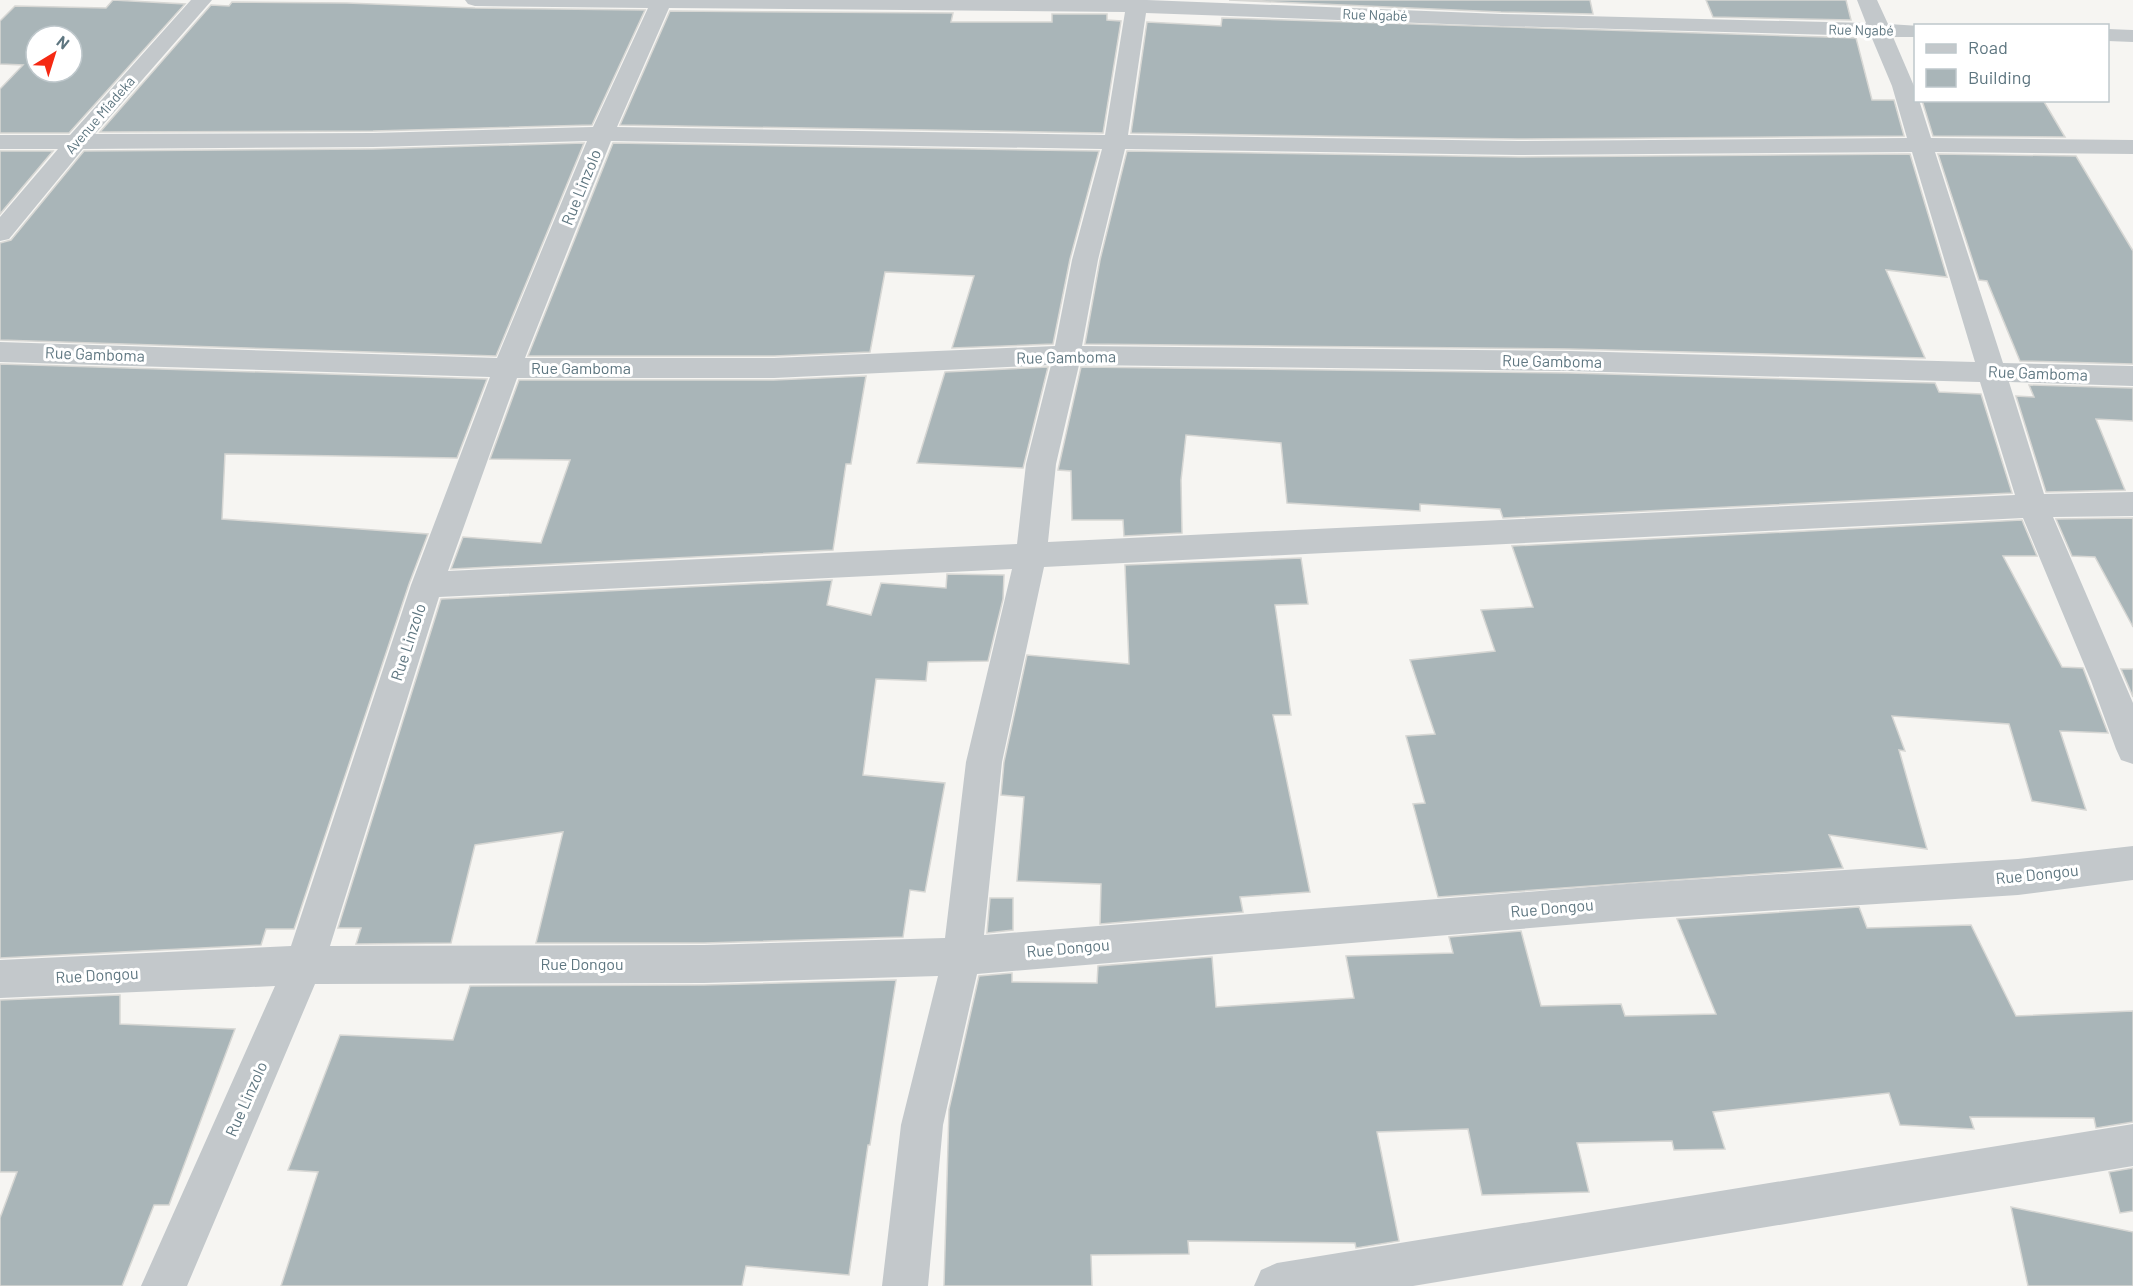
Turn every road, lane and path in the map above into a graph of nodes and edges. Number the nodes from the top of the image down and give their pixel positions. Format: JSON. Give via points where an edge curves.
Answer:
{"nodes":[{"id":1,"x":202,"y":0,"type":"edge"},
{"id":2,"x":474,"y":0,"type":"edge"},
{"id":3,"x":1867,"y":0,"type":"edge"},
{"id":4,"x":661,"y":1,"type":"edge"},
{"id":5,"x":1136,"y":3,"type":"edge"},
{"id":6,"x":1879,"y":31,"type":"junction"},
{"id":7,"x":1914,"y":32,"type":"edge"},
{"id":8,"x":2109,"y":35,"type":"edge"},
{"id":9,"x":2133,"y":36,"type":"edge"},
{"id":10,"x":603,"y":134,"type":"junction"},
{"id":11,"x":0,"y":142,"type":"edge"},
{"id":12,"x":76,"y":142,"type":"junction"},
{"id":13,"x":1115,"y":143,"type":"junction"},
{"id":14,"x":1919,"y":145,"type":"junction"},
{"id":15,"x":2133,"y":147,"type":"edge"},
{"id":16,"x":0,"y":233,"type":"edge"},
{"id":17,"x":0,"y":352,"type":"edge"},
{"id":18,"x":1067,"y":355,"type":"junction"},
{"id":19,"x":507,"y":368,"type":"junction"},
{"id":20,"x":1993,"y":371,"type":"junction"},
{"id":21,"x":2133,"y":376,"type":"edge"},
{"id":22,"x":2133,"y":504,"type":"edge"},
{"id":23,"x":2033,"y":506,"type":"junction"},
{"id":24,"x":1031,"y":554,"type":"junction"},
{"id":25,"x":427,"y":585,"type":"junction"},
{"id":26,"x":2133,"y":749,"type":"edge"},
{"id":27,"x":2133,"y":862,"type":"edge"},
{"id":28,"x":962,"y":956,"type":"junction"},
{"id":29,"x":304,"y":965,"type":"junction"},
{"id":30,"x":0,"y":979,"type":"edge"},
{"id":31,"x":2133,"y":1145,"type":"edge"},
{"id":32,"x":164,"y":1286,"type":"edge"},
{"id":33,"x":904,"y":1286,"type":"edge"},
{"id":34,"x":1277,"y":1286,"type":"edge"}],
"edges":[{"from":1,"to":12,"type":"street","name":"Avenue Miadeka"},
{"from":2,"to":4,"type":"street","name":"Rue Ngabé"},
{"from":3,"to":6,"type":"street"},
{"from":4,"to":5,"type":"street","name":"Rue Ngabé"},
{"from":4,"to":10,"type":"street","name":"Rue Linzolo"},
{"from":5,"to":6,"type":"street","name":"Rue Ngabé","via":[[1513,21]]},
{"from":5,"to":13,"type":"street"},
{"from":6,"to":7,"type":"street","name":"Rue Ngabé"},
{"from":6,"to":14,"type":"street","via":[[1903,86]]},
{"from":8,"to":9,"type":"street"},
{"from":10,"to":12,"type":"street"},
{"from":10,"to":13,"type":"street"},
{"from":10,"to":19,"type":"street","name":"Rue Linzolo"},
{"from":11,"to":12,"type":"street"},
{"from":12,"to":16,"type":"street","name":"Avenue Miadeka"},
{"from":13,"to":14,"type":"street","via":[[1518,148]]},
{"from":13,"to":18,"type":"street","via":[[1084,260]]},
{"from":14,"to":15,"type":"street"},
{"from":14,"to":20,"type":"street"},
{"from":17,"to":19,"type":"street","name":"Rue Gamboma"},
{"from":18,"to":19,"type":"street","name":"Rue Gamboma","via":[[774,368]]},
{"from":18,"to":20,"type":"street","name":"Rue Gamboma"},
{"from":18,"to":24,"type":"street","via":[[1041,464]]},
{"from":19,"to":25,"type":"street","name":"Rue Linzolo"},
{"from":20,"to":21,"type":"street","name":"Rue Gamboma"},
{"from":20,"to":23,"type":"street"},
{"from":22,"to":23,"type":"street"},
{"from":23,"to":24,"type":"street"},
{"from":23,"to":26,"type":"street"},
{"from":24,"to":25,"type":"street"},
{"from":24,"to":28,"type":"street","via":[[984,762]]},
{"from":25,"to":29,"type":"street","name":"Rue Linzolo"},
{"from":27,"to":28,"type":"street","name":"Rue Dongou","via":[[2018,877],[1639,901]]},
{"from":28,"to":29,"type":"street","name":"Rue Dongou","via":[[704,964]]},
{"from":28,"to":33,"type":"street","via":[[922,1125]]},
{"from":29,"to":30,"type":"street","name":"Rue Dongou"},
{"from":29,"to":32,"type":"street","name":"Rue Linzolo"},
{"from":31,"to":34,"type":"street"}]}
